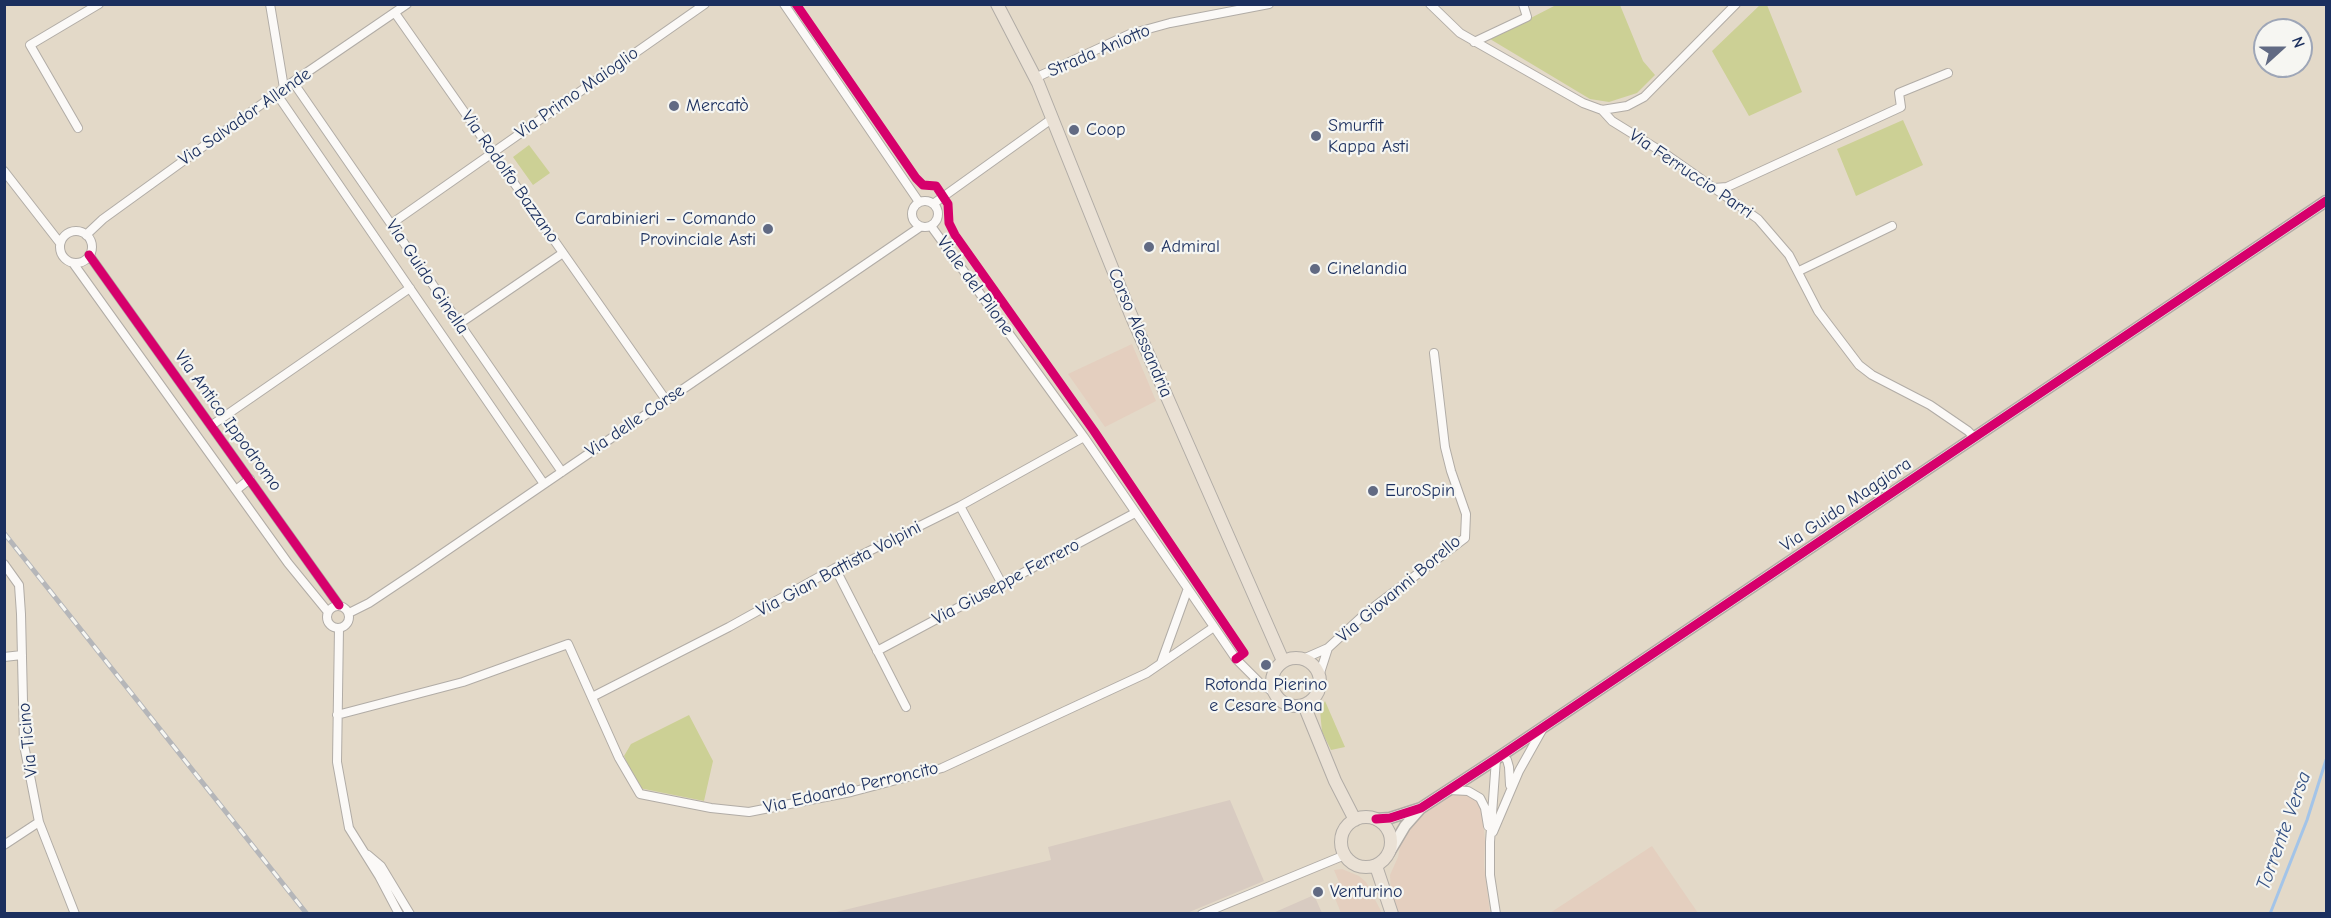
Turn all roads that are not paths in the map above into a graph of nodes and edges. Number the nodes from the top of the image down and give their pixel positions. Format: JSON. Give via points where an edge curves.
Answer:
{"nodes":[{"id":1,"x":99,"y":4,"type":"edge"},
{"id":2,"x":270,"y":4,"type":"edge"},
{"id":3,"x":407,"y":4,"type":"edge"},
{"id":4,"x":705,"y":4,"type":"edge"},
{"id":5,"x":784,"y":4,"type":"edge"},
{"id":6,"x":997,"y":4,"type":"edge"},
{"id":7,"x":1269,"y":4,"type":"edge"},
{"id":8,"x":1430,"y":4,"type":"edge"},
{"id":9,"x":1523,"y":4,"type":"edge"},
{"id":10,"x":1736,"y":4,"type":"edge"},
{"id":11,"x":395,"y":13,"type":"junction"},
{"id":12,"x":1474,"y":42,"type":"junction"},
{"id":13,"x":1948,"y":73,"type":"dead end"},
{"id":14,"x":1035,"y":78,"type":"junction"},
{"id":15,"x":293,"y":82,"type":"junction"},
{"id":16,"x":284,"y":88,"type":"junction"},
{"id":17,"x":276,"y":93,"type":"junction"},
{"id":18,"x":1602,"y":110,"type":"junction"},
{"id":19,"x":1053,"y":118,"type":"junction"},
{"id":20,"x":78,"y":128,"type":"dead end"},
{"id":21,"x":493,"y":152,"type":"junction"},
{"id":22,"x":4,"y":171,"type":"edge"},
{"id":23,"x":1714,"y":188,"type":"junction"},
{"id":24,"x":2326,"y":201,"type":"edge"},
{"id":25,"x":920,"y":202,"type":"junction"},
{"id":26,"x":933,"y":204,"type":"junction"},
{"id":27,"x":391,"y":224,"type":"junction"},
{"id":28,"x":931,"y":226,"type":"junction"},
{"id":29,"x":1892,"y":226,"type":"dead end"},
{"id":30,"x":920,"y":227,"type":"junction"},
{"id":31,"x":86,"y":234,"type":"junction"},
{"id":32,"x":60,"y":243,"type":"junction"},
{"id":33,"x":563,"y":253,"type":"junction"},
{"id":34,"x":89,"y":255,"type":"junction"},
{"id":35,"x":73,"y":263,"type":"junction"},
{"id":36,"x":1799,"y":271,"type":"junction"},
{"id":37,"x":410,"y":288,"type":"junction"},
{"id":38,"x":459,"y":324,"type":"junction"},
{"id":39,"x":1434,"y":353,"type":"dead end"},
{"id":40,"x":666,"y":400,"type":"junction"},
{"id":41,"x":198,"y":405,"type":"junction"},
{"id":42,"x":184,"y":416,"type":"junction"},
{"id":43,"x":212,"y":425,"type":"junction"},
{"id":44,"x":1084,"y":437,"type":"junction"},
{"id":45,"x":1975,"y":438,"type":"junction"},
{"id":46,"x":562,"y":472,"type":"junction"},
{"id":47,"x":249,"y":479,"type":"junction"},
{"id":48,"x":544,"y":484,"type":"junction"},
{"id":49,"x":236,"y":490,"type":"junction"},
{"id":50,"x":960,"y":506,"type":"junction"},
{"id":51,"x":1135,"y":513,"type":"junction"},
{"id":52,"x":4,"y":564,"type":"edge"},
{"id":53,"x":835,"y":568,"type":"junction"},
{"id":54,"x":1002,"y":584,"type":"junction"},
{"id":55,"x":1187,"y":591,"type":"junction"},
{"id":56,"x":339,"y":605,"type":"junction"},
{"id":57,"x":328,"y":612,"type":"junction"},
{"id":58,"x":349,"y":613,"type":"junction"},
{"id":59,"x":1214,"y":627,"type":"junction"},
{"id":60,"x":339,"y":628,"type":"junction"},
{"id":61,"x":1328,"y":648,"type":"junction"},
{"id":62,"x":877,"y":651,"type":"junction"},
{"id":63,"x":22,"y":655,"type":"junction"},
{"id":64,"x":4,"y":657,"type":"edge"},
{"id":65,"x":1303,"y":659,"type":"junction"},
{"id":66,"x":1283,"y":661,"type":"junction"},
{"id":67,"x":1161,"y":665,"type":"junction"},
{"id":68,"x":1319,"y":676,"type":"junction"},
{"id":69,"x":1273,"y":692,"type":"junction"},
{"id":70,"x":592,"y":697,"type":"junction"},
{"id":71,"x":1304,"y":705,"type":"junction"},
{"id":72,"x":906,"y":707,"type":"dead end"},
{"id":73,"x":337,"y":715,"type":"junction"},
{"id":74,"x":1547,"y":723,"type":"junction"},
{"id":75,"x":1499,"y":757,"type":"junction"},
{"id":76,"x":1446,"y":790,"type":"junction"},
{"id":77,"x":1508,"y":795,"type":"junction"},
{"id":78,"x":1421,"y":808,"type":"junction"},
{"id":79,"x":1376,"y":819,"type":"junction"},
{"id":80,"x":1355,"y":820,"type":"junction"},
{"id":81,"x":39,"y":822,"type":"junction"},
{"id":82,"x":1490,"y":842,"type":"junction"},
{"id":83,"x":4,"y":845,"type":"edge"},
{"id":84,"x":1389,"y":853,"type":"junction"},
{"id":85,"x":366,"y":854,"type":"junction"},
{"id":86,"x":1345,"y":855,"type":"junction"},
{"id":87,"x":1376,"y":866,"type":"junction"},
{"id":88,"x":75,"y":914,"type":"edge"},
{"id":89,"x":399,"y":914,"type":"edge"},
{"id":90,"x":410,"y":914,"type":"edge"},
{"id":91,"x":1202,"y":914,"type":"edge"},
{"id":92,"x":1392,"y":914,"type":"edge"},
{"id":93,"x":1496,"y":914,"type":"edge"}],
"edges":[{"from":1,"to":20,"type":"street","via":[[30,45]]},
{"from":2,"to":16,"type":"street"},
{"from":3,"to":11,"type":"street","name":"Via Salvador Allende"},
{"from":4,"to":21,"type":"street","name":"Via Primo Maioglio"},
{"from":5,"to":25,"type":"street"},
{"from":6,"to":14,"type":"main road","name":"Corso Alessandria"},
{"from":7,"to":14,"type":"street","name":"Strada Aniotto","via":[[1130,34]]},
{"from":8,"to":12,"type":"street","name":"Via Ferruccio Parri"},
{"from":9,"to":12,"type":"street","via":[[1527,17]]},
{"from":10,"to":18,"type":"street","via":[[1644,97],[1627,106]]},
{"from":11,"to":15,"type":"street","name":"Via Salvador Allende"},
{"from":11,"to":21,"type":"street","name":"Via Rodolfo Bazzano"},
{"from":12,"to":18,"type":"street","name":"Via Ferruccio Parri"},
{"from":13,"to":23,"type":"street","via":[[1899,93],[1901,107],[1727,187]]},
{"from":14,"to":19,"type":"main road","name":"Corso Alessandria"},
{"from":15,"to":16,"type":"street","name":"Via Salvador Allende"},
{"from":15,"to":27,"type":"street","name":"Via Guido Ginella"},
{"from":16,"to":17,"type":"street","name":"Via Salvador Allende"},
{"from":17,"to":31,"type":"street","name":"Via Salvador Allende"},
{"from":17,"to":37,"type":"street","name":"Via Guido Ginella"},
{"from":18,"to":23,"type":"street","name":"Via Ferruccio Parri","via":[[1612,121]]},
{"from":19,"to":26,"type":"street"},
{"from":19,"to":66,"type":"main road","name":"Corso Alessandria","via":[[1131,315]]},
{"from":21,"to":27,"type":"street","name":"Via Primo Maioglio"},
{"from":21,"to":33,"type":"street","name":"Via Rodolfo Bazzano"},
{"from":22,"to":32,"type":"street"},
{"from":23,"to":36,"type":"street","name":"Via Ferruccio Parri","via":[[1758,219]]},
{"from":24,"to":45,"type":"street","name":"Via Guido Maggiora"},
{"from":25,"to":26,"type":"street"},
{"from":25,"to":30,"type":"street","name":"Viale del Pilone","via":[[911,212]]},
{"from":26,"to":28,"type":"street","name":"Viale del Pilone","via":[[938,216]]},
{"from":27,"to":38,"type":"street","name":"Via Guido Ginella"},
{"from":28,"to":30,"type":"street","name":"Viale del Pilone"},
{"from":28,"to":44,"type":"street","name":"Viale del Pilone"},
{"from":29,"to":36,"type":"street"},
{"from":30,"to":40,"type":"street","name":"Via delle Corse"},
{"from":31,"to":32,"type":"street","via":[[68,232]]},
{"from":31,"to":34,"type":"street","via":[[91,242]]},
{"from":32,"to":35,"type":"street","via":[[61,254]]},
{"from":33,"to":38,"type":"street"},
{"from":33,"to":40,"type":"street","name":"Via Rodolfo Bazzano"},
{"from":34,"to":35,"type":"street"},
{"from":34,"to":41,"type":"street","name":"Via Antico Ippodromo"},
{"from":35,"to":42,"type":"street","name":"Via Antico Ippodromo"},
{"from":36,"to":45,"type":"street","name":"Via Ferruccio Parri","via":[[1809,297],[1858,365],[1930,405]]},
{"from":37,"to":43,"type":"street","name":"Via Guido Ginella"},
{"from":37,"to":48,"type":"street","name":"Via Guido Ginella"},
{"from":38,"to":46,"type":"street","name":"Via Guido Ginella"},
{"from":39,"to":61,"type":"street","name":"Via Giovanni Borello","via":[[1445,447],[1466,514],[1465,538],[1366,613]]},
{"from":40,"to":46,"type":"street","name":"Via delle Corse"},
{"from":41,"to":42,"type":"street","name":"Via Antico Ippodromo"},
{"from":41,"to":43,"type":"street","name":"Via Antico Ippodromo"},
{"from":42,"to":49,"type":"street","name":"Via Antico Ippodromo"},
{"from":43,"to":47,"type":"street","name":"Via Antico Ippodromo"},
{"from":44,"to":50,"type":"street","name":"Via Gian Battista Volpini"},
{"from":44,"to":51,"type":"street","name":"Viale del Pilone"},
{"from":45,"to":74,"type":"street","name":"Via Guido Maggiora"},
{"from":46,"to":48,"type":"street","name":"Via delle Corse"},
{"from":47,"to":49,"type":"street","name":"Via Antico Ippodromo"},
{"from":47,"to":56,"type":"street","name":"Via Antico Ippodromo"},
{"from":48,"to":58,"type":"street","name":"Via delle Corse"},
{"from":49,"to":57,"type":"street","name":"Via Antico Ippodromo"},
{"from":50,"to":53,"type":"street","name":"Via Gian Battista Volpini"},
{"from":50,"to":54,"type":"street"},
{"from":51,"to":54,"type":"street","name":"Via Giuseppe Ferrero"},
{"from":51,"to":55,"type":"street","name":"Viale del Pilone"},
{"from":52,"to":63,"type":"street","name":"Via Ticino","via":[[18,585]]},
{"from":53,"to":62,"type":"street"},
{"from":53,"to":70,"type":"street","name":"Via Gian Battista Volpini"},
{"from":54,"to":62,"type":"street","name":"Via Giuseppe Ferrero"},
{"from":55,"to":59,"type":"street","name":"Viale del Pilone"},
{"from":55,"to":67,"type":"street"},
{"from":56,"to":57,"type":"street"},
{"from":56,"to":58,"type":"street"},
{"from":57,"to":60,"type":"street","via":[[329,623]]},
{"from":58,"to":60,"type":"street","via":[[348,623]]},
{"from":59,"to":67,"type":"street","name":"Via Edoardo Perroncito"},
{"from":59,"to":69,"type":"street","name":"Viale del Pilone","via":[[1236,659]]},
{"from":60,"to":73,"type":"street"},
{"from":61,"to":65,"type":"street","name":"Via Giovanni Borello"},
{"from":61,"to":68,"type":"street","name":"Via Giovanni Borello"},
{"from":62,"to":72,"type":"street"},
{"from":63,"to":64,"type":"street"},
{"from":63,"to":81,"type":"street","name":"Via Ticino","via":[[24,745]]},
{"from":65,"to":66,"type":"main road"},
{"from":65,"to":68,"type":"main road","via":[[1316,668]]},
{"from":66,"to":69,"type":"main road","via":[[1272,678]]},
{"from":67,"to":70,"type":"street","name":"Via Edoardo Perroncito","via":[[942,768],[851,792],[749,812],[640,794]]},
{"from":68,"to":71,"type":"main road","via":[[1319,690]]},
{"from":69,"to":71,"type":"main road","via":[[1283,703]]},
{"from":70,"to":73,"type":"street","name":"Via Edoardo Perroncito","via":[[568,644],[463,682]]},
{"from":71,"to":80,"type":"main road"},
{"from":73,"to":85,"type":"street","via":[[337,762],[349,828]]},
{"from":74,"to":75,"type":"street","name":"Via Guido Maggiora"},
{"from":74,"to":77,"type":"street","name":"Via Guido Maggiora"},
{"from":75,"to":76,"type":"street","name":"Via Guido Maggiora"},
{"from":75,"to":77,"type":"street","name":"Via Guido Maggiora","via":[[1507,760],[1509,767]]},
{"from":75,"to":82,"type":"street","name":"Via Guido Maggiora"},
{"from":76,"to":78,"type":"street","name":"Via Guido Maggiora"},
{"from":76,"to":82,"type":"street","name":"Via Guido Maggiora","via":[[1468,791],[1480,798]]},
{"from":77,"to":82,"type":"street","name":"Via Guido Maggiora"},
{"from":78,"to":79,"type":"street","name":"Via Guido Maggiora"},
{"from":78,"to":84,"type":"street","name":"Via Guido Maggiora"},
{"from":79,"to":80,"type":"main road"},
{"from":79,"to":84,"type":"main road","via":[[1391,837]]},
{"from":80,"to":86,"type":"main road","via":[[1341,840]]},
{"from":81,"to":83,"type":"street"},
{"from":81,"to":88,"type":"street","name":"Via Ticino"},
{"from":82,"to":93,"type":"street","name":"Via Guido Maggiora"},
{"from":84,"to":87,"type":"main road"},
{"from":85,"to":89,"type":"street"},
{"from":85,"to":90,"type":"street","via":[[381,866]]},
{"from":86,"to":87,"type":"main road","via":[[1362,867]]},
{"from":86,"to":91,"type":"street"},
{"from":87,"to":92,"type":"main road"}]}
